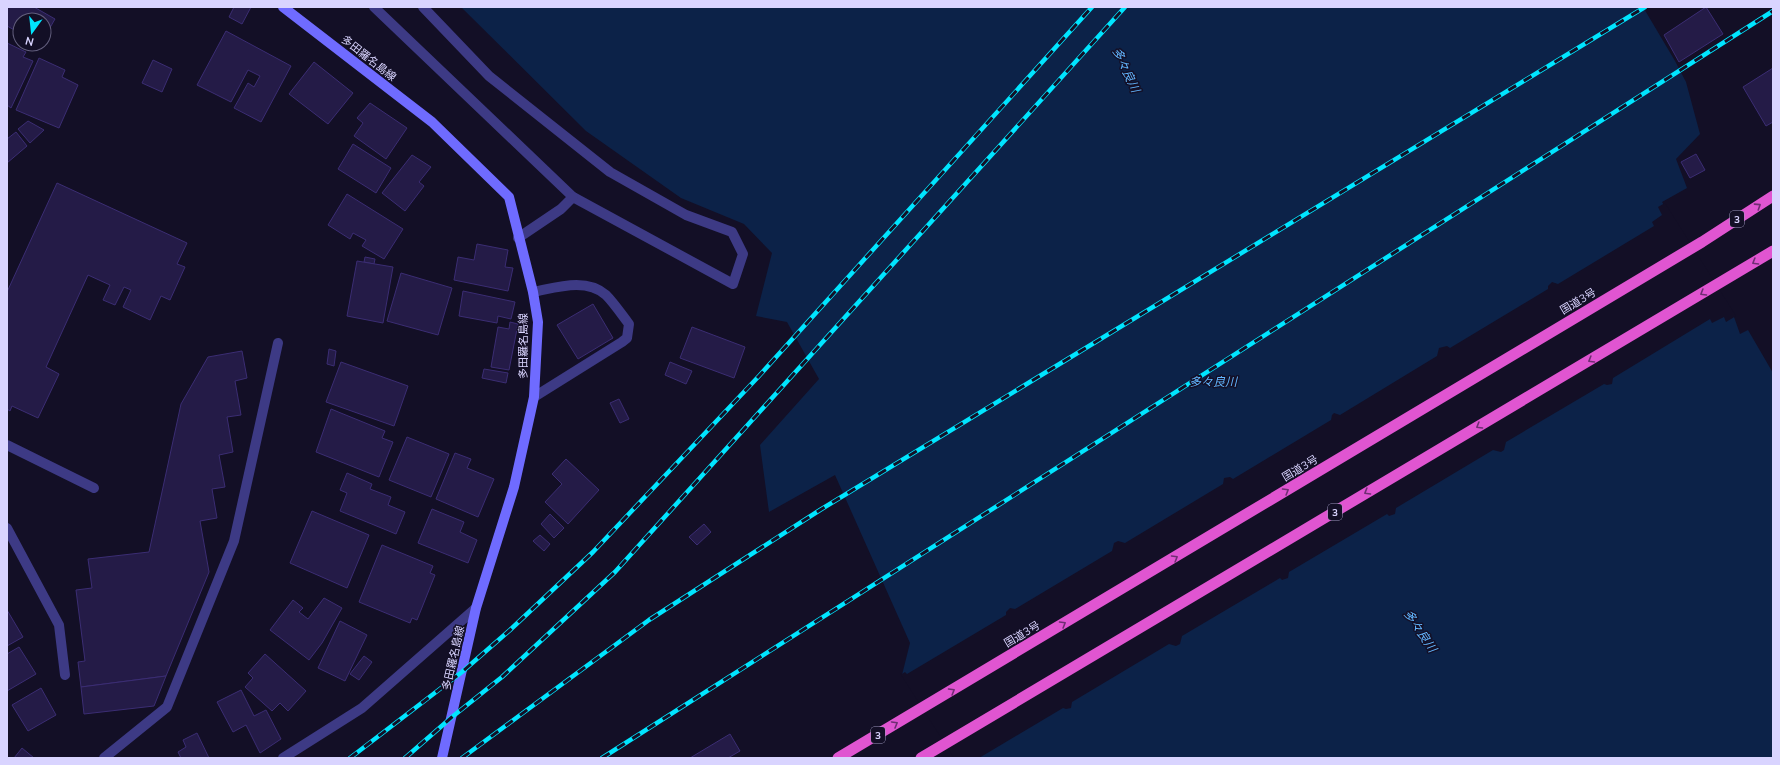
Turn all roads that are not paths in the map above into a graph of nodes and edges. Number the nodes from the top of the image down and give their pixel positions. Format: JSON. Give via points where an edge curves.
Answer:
{"nodes":[{"id":1,"x":283,"y":7,"type":"edge"},
{"id":2,"x":374,"y":7,"type":"edge"},
{"id":3,"x":423,"y":7,"type":"edge"},
{"id":4,"x":1773,"y":196,"type":"edge"},
{"id":5,"x":572,"y":197,"type":"junction"},
{"id":6,"x":518,"y":238,"type":"junction"},
{"id":7,"x":1773,"y":252,"type":"edge"},
{"id":8,"x":533,"y":292,"type":"junction"},
{"id":9,"x":278,"y":343,"type":"dead end"},
{"id":10,"x":534,"y":397,"type":"junction"},
{"id":11,"x":7,"y":445,"type":"edge"},
{"id":12,"x":94,"y":488,"type":"dead end"},
{"id":13,"x":7,"y":528,"type":"edge"},
{"id":14,"x":476,"y":608,"type":"junction"},
{"id":15,"x":65,"y":675,"type":"dead end"},
{"id":16,"x":104,"y":758,"type":"edge"},
{"id":17,"x":283,"y":758,"type":"edge"},
{"id":18,"x":442,"y":758,"type":"edge"},
{"id":19,"x":838,"y":758,"type":"edge"},
{"id":20,"x":920,"y":758,"type":"edge"}],
"edges":[{"from":1,"to":6,"type":"main road","name":"多田羅名島線","via":[[426,117],[509,197]]},
{"from":2,"to":5,"type":"street"},
{"from":3,"to":5,"type":"street","via":[[489,76],[610,172],[686,215],[732,232],[743,254],[733,284]]},
{"from":19,"to":4,"type":"highway","name":"国道3号","number":"3","one_way":true,"via":[[1702,242]]},
{"from":5,"to":6,"type":"street","via":[[561,209]]},
{"from":6,"to":8,"type":"main road","name":"多田羅名島線"},
{"from":7,"to":20,"type":"highway","number":"3","one_way":true},
{"from":8,"to":10,"type":"main road","name":"多田羅名島線","via":[[538,322]]},
{"from":8,"to":10,"type":"street","via":[[576,285],[589,287],[605,295],[630,324],[627,338],[622,342]]},
{"from":9,"to":16,"type":"street","via":[[234,541],[167,707]]},
{"from":10,"to":14,"type":"main road","name":"多田羅名島線","via":[[514,487]]},
{"from":11,"to":12,"type":"street"},
{"from":13,"to":15,"type":"street","via":[[59,625]]},
{"from":14,"to":17,"type":"street","via":[[362,708]]},
{"from":14,"to":18,"type":"main road","name":"多田羅名島線"}]}
